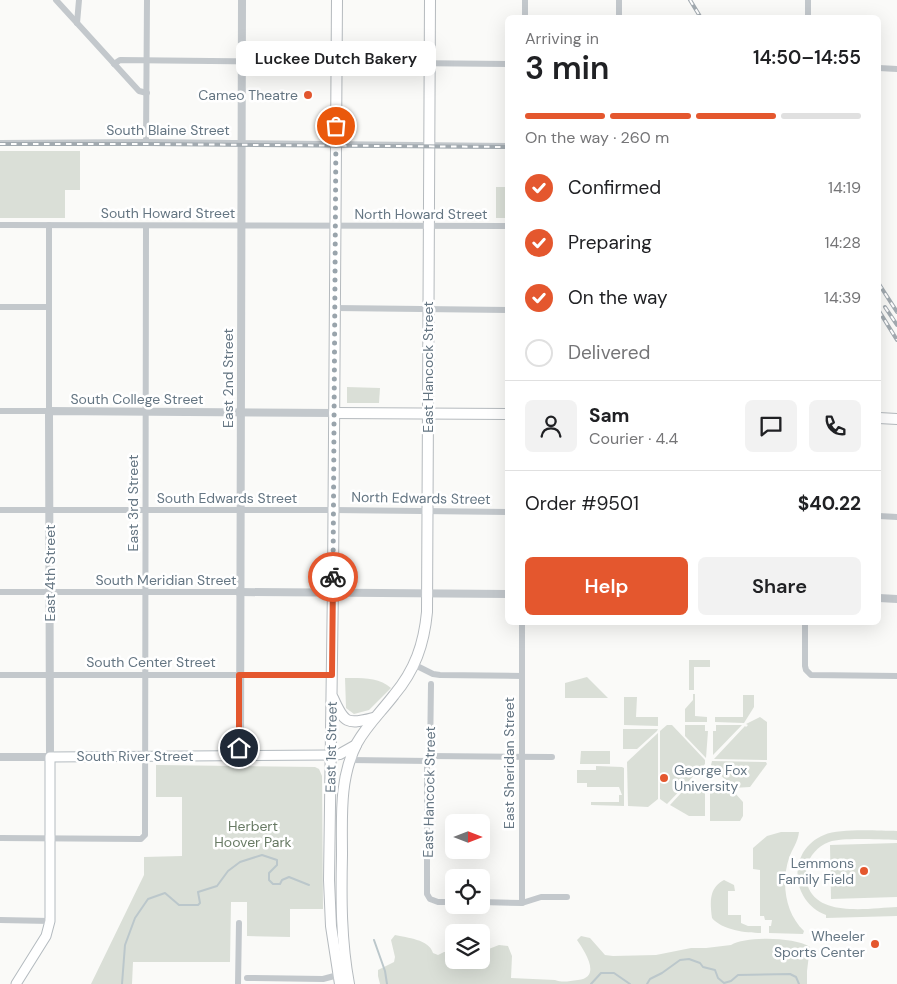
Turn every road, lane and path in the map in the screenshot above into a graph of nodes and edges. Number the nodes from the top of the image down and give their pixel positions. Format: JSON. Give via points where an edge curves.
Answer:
{"nodes":[{"id":1,"x":56,"y":0,"type":"edge"},
{"id":2,"x":79,"y":0,"type":"edge"},
{"id":3,"x":147,"y":0,"type":"edge"},
{"id":4,"x":242,"y":0,"type":"edge"},
{"id":5,"x":337,"y":0,"type":"edge"},
{"id":6,"x":430,"y":0,"type":"edge"},
{"id":7,"x":526,"y":0,"type":"edge"},
{"id":8,"x":619,"y":0,"type":"edge"},
{"id":9,"x":808,"y":0,"type":"edge"},
{"id":10,"x":525,"y":15,"type":"edge"},
{"id":11,"x":619,"y":15,"type":"edge"},
{"id":12,"x":808,"y":15,"type":"edge"},
{"id":13,"x":77,"y":23,"type":"junction"},
{"id":14,"x":147,"y":60,"type":"junction"},
{"id":15,"x":242,"y":61,"type":"junction"},
{"id":16,"x":336,"y":62,"type":"junction"},
{"id":17,"x":430,"y":63,"type":"junction"},
{"id":18,"x":114,"y":64,"type":"junction"},
{"id":19,"x":505,"y":64,"type":"edge"},
{"id":20,"x":881,"y":68,"type":"edge"},
{"id":21,"x":897,"y":69,"type":"edge"},
{"id":22,"x":147,"y":93,"type":"junction"},
{"id":23,"x":146,"y":142,"type":"junction"},
{"id":24,"x":0,"y":143,"type":"edge"},
{"id":25,"x":241,"y":143,"type":"junction"},
{"id":26,"x":336,"y":144,"type":"junction"},
{"id":27,"x":429,"y":145,"type":"junction"},
{"id":28,"x":505,"y":146,"type":"edge"},
{"id":29,"x":0,"y":225,"type":"edge"},
{"id":30,"x":49,"y":225,"type":"junction"},
{"id":31,"x":146,"y":226,"type":"junction"},
{"id":32,"x":241,"y":226,"type":"junction"},
{"id":33,"x":505,"y":226,"type":"edge"},
{"id":34,"x":335,"y":227,"type":"junction"},
{"id":35,"x":429,"y":227,"type":"junction"},
{"id":36,"x":0,"y":307,"type":"edge"},
{"id":37,"x":49,"y":307,"type":"junction"},
{"id":38,"x":335,"y":308,"type":"junction"},
{"id":39,"x":429,"y":309,"type":"junction"},
{"id":40,"x":505,"y":310,"type":"edge"},
{"id":41,"x":0,"y":411,"type":"edge"},
{"id":42,"x":49,"y":411,"type":"junction"},
{"id":43,"x":146,"y":412,"type":"junction"},
{"id":44,"x":240,"y":412,"type":"junction"},
{"id":45,"x":334,"y":413,"type":"junction"},
{"id":46,"x":428,"y":413,"type":"junction"},
{"id":47,"x":505,"y":414,"type":"edge"},
{"id":48,"x":881,"y":418,"type":"edge"},
{"id":49,"x":897,"y":419,"type":"edge"},
{"id":50,"x":0,"y":510,"type":"edge"},
{"id":51,"x":50,"y":510,"type":"junction"},
{"id":52,"x":146,"y":510,"type":"junction"},
{"id":53,"x":240,"y":510,"type":"junction"},
{"id":54,"x":334,"y":510,"type":"junction"},
{"id":55,"x":428,"y":511,"type":"junction"},
{"id":56,"x":505,"y":512,"type":"edge"},
{"id":57,"x":881,"y":516,"type":"edge"},
{"id":58,"x":897,"y":516,"type":"edge"},
{"id":59,"x":0,"y":592,"type":"edge"},
{"id":60,"x":50,"y":592,"type":"junction"},
{"id":61,"x":145,"y":592,"type":"junction"},
{"id":62,"x":239,"y":592,"type":"junction"},
{"id":63,"x":333,"y":592,"type":"junction"},
{"id":64,"x":427,"y":593,"type":"junction"},
{"id":65,"x":505,"y":594,"type":"edge"},
{"id":66,"x":881,"y":598,"type":"edge"},
{"id":67,"x":897,"y":598,"type":"edge"},
{"id":68,"x":522,"y":625,"type":"edge"},
{"id":69,"x":805,"y":625,"type":"edge"},
{"id":70,"x":414,"y":665,"type":"junction"},
{"id":71,"x":0,"y":675,"type":"edge"},
{"id":72,"x":50,"y":675,"type":"junction"},
{"id":73,"x":145,"y":675,"type":"junction"},
{"id":74,"x":239,"y":675,"type":"junction"},
{"id":75,"x":332,"y":675,"type":"junction"},
{"id":76,"x":522,"y":676,"type":"junction"},
{"id":77,"x":897,"y":676,"type":"edge"},
{"id":78,"x":431,"y":684,"type":"dead end"},
{"id":79,"x":332,"y":695,"type":"junction"},
{"id":80,"x":373,"y":718,"type":"junction"},
{"id":81,"x":356,"y":745,"type":"junction"},
{"id":82,"x":145,"y":756,"type":"junction"},
{"id":83,"x":240,"y":756,"type":"junction"},
{"id":84,"x":330,"y":756,"type":"junction"},
{"id":85,"x":0,"y":757,"type":"edge"},
{"id":86,"x":50,"y":757,"type":"junction"},
{"id":87,"x":522,"y":757,"type":"junction"},
{"id":88,"x":552,"y":757,"type":"dead end"},
{"id":89,"x":429,"y":758,"type":"junction"},
{"id":90,"x":350,"y":760,"type":"junction"},
{"id":91,"x":342,"y":802,"type":"junction"},
{"id":92,"x":50,"y":837,"type":"junction"},
{"id":93,"x":0,"y":838,"type":"edge"},
{"id":94,"x":567,"y":897,"type":"dead end"},
{"id":95,"x":445,"y":902,"type":"edge"},
{"id":96,"x":490,"y":902,"type":"edge"},
{"id":97,"x":522,"y":903,"type":"junction"},
{"id":98,"x":0,"y":920,"type":"edge"},
{"id":99,"x":50,"y":920,"type":"junction"},
{"id":100,"x":239,"y":922,"type":"dead end"},
{"id":101,"x":247,"y":978,"type":"dead end"},
{"id":102,"x":339,"y":980,"type":"edge"},
{"id":103,"x":16,"y":984,"type":"edge"},
{"id":104,"x":238,"y":984,"type":"edge"},
{"id":105,"x":349,"y":984,"type":"edge"}],
"edges":[{"from":1,"to":13,"type":"street"},
{"from":2,"to":13,"type":"street"},
{"from":3,"to":14,"type":"street"},
{"from":4,"to":15,"type":"street","name":"East 2nd Street"},
{"from":5,"to":16,"type":"main road","name":"East 1st Street"},
{"from":6,"to":17,"type":"main road","name":"East Hancock Street"},
{"from":7,"to":10,"type":"street"},
{"from":8,"to":11,"type":"street"},
{"from":9,"to":12,"type":"street"},
{"from":13,"to":18,"type":"street"},
{"from":14,"to":15,"type":"street"},
{"from":14,"to":18,"type":"street","via":[[120,60]]},
{"from":14,"to":22,"type":"street"},
{"from":15,"to":16,"type":"street"},
{"from":15,"to":25,"type":"street","name":"East 2nd Street"},
{"from":16,"to":17,"type":"street"},
{"from":16,"to":26,"type":"main road","name":"East 1st Street"},
{"from":17,"to":19,"type":"street"},
{"from":17,"to":27,"type":"main road","name":"East Hancock Street"},
{"from":18,"to":22,"type":"street","via":[[139,91]]},
{"from":20,"to":21,"type":"street"},
{"from":22,"to":23,"type":"street"},
{"from":23,"to":24,"type":"street","name":"South Blaine Street"},
{"from":23,"to":25,"type":"street","name":"South Blaine Street"},
{"from":25,"to":26,"type":"street","name":"South Blaine Street"},
{"from":25,"to":32,"type":"street","name":"East 2nd Street"},
{"from":26,"to":27,"type":"street","name":"South Blaine Street"},
{"from":26,"to":34,"type":"main road","name":"East 1st Street"},
{"from":27,"to":28,"type":"street","name":"South Blaine Street"},
{"from":27,"to":35,"type":"main road","name":"East Hancock Street"},
{"from":29,"to":30,"type":"street","name":"South Howard Street"},
{"from":30,"to":31,"type":"street","name":"South Howard Street"},
{"from":30,"to":37,"type":"street","name":"East 4th Street"},
{"from":31,"to":32,"type":"street","name":"South Howard Street"},
{"from":31,"to":43,"type":"street","name":"East 3rd Street"},
{"from":32,"to":34,"type":"street","name":"South Howard Street"},
{"from":32,"to":44,"type":"street","name":"East 2nd Street"},
{"from":33,"to":35,"type":"street","name":"North Howard Street"},
{"from":34,"to":35,"type":"street","name":"North Howard Street"},
{"from":34,"to":38,"type":"main road","name":"East 1st Street"},
{"from":35,"to":39,"type":"main road","name":"East Hancock Street"},
{"from":36,"to":37,"type":"street"},
{"from":37,"to":42,"type":"street","name":"East 4th Street"},
{"from":38,"to":39,"type":"street"},
{"from":38,"to":45,"type":"main road","name":"East 1st Street"},
{"from":39,"to":40,"type":"street"},
{"from":39,"to":46,"type":"main road","name":"East Hancock Street"},
{"from":41,"to":42,"type":"street","name":"South College Street"},
{"from":42,"to":43,"type":"street","name":"South College Street"},
{"from":42,"to":51,"type":"street","name":"East 4th Street"},
{"from":43,"to":44,"type":"street","name":"South College Street"},
{"from":43,"to":52,"type":"street","name":"East 3rd Street"},
{"from":44,"to":45,"type":"street","name":"South College Street"},
{"from":44,"to":53,"type":"street","name":"East 2nd Street"},
{"from":45,"to":46,"type":"main road"},
{"from":45,"to":54,"type":"main road","name":"East 1st Street"},
{"from":46,"to":47,"type":"main road"},
{"from":46,"to":55,"type":"main road","name":"East Hancock Street"},
{"from":48,"to":49,"type":"main road"},
{"from":50,"to":51,"type":"street","name":"South Edwards Street"},
{"from":51,"to":52,"type":"street","name":"South Edwards Street"},
{"from":51,"to":60,"type":"street","name":"East 4th Street"},
{"from":52,"to":53,"type":"street","name":"South Edwards Street"},
{"from":52,"to":61,"type":"street","name":"East 3rd Street"},
{"from":53,"to":54,"type":"street","name":"South Edwards Street"},
{"from":53,"to":62,"type":"street","name":"East 2nd Street"},
{"from":54,"to":55,"type":"street","name":"North Edwards Street"},
{"from":54,"to":63,"type":"main road","name":"East 1st Street"},
{"from":55,"to":56,"type":"street","name":"North Edwards Street"},
{"from":55,"to":64,"type":"main road","name":"East Hancock Street"},
{"from":57,"to":58,"type":"street"},
{"from":59,"to":60,"type":"street","name":"South Meridian Street"},
{"from":60,"to":61,"type":"street","name":"South Meridian Street"},
{"from":60,"to":72,"type":"street","name":"East 4th Street"},
{"from":61,"to":62,"type":"street","name":"South Meridian Street"},
{"from":61,"to":73,"type":"street","name":"East 3rd Street"},
{"from":62,"to":63,"type":"street","name":"South Meridian Street"},
{"from":62,"to":74,"type":"street","name":"East 2nd Street"},
{"from":63,"to":64,"type":"street","name":"South Meridian Street"},
{"from":63,"to":75,"type":"main road","name":"East 1st Street"},
{"from":64,"to":65,"type":"street","name":"South Meridian Street"},
{"from":64,"to":70,"type":"main road","name":"East Hancock Street","via":[[425,632]]},
{"from":66,"to":67,"type":"street"},
{"from":68,"to":76,"type":"street","name":"East Sheridan Street"},
{"from":69,"to":77,"type":"street","via":[[805,666],[809,673]]},
{"from":70,"to":76,"type":"street","via":[[440,675]]},
{"from":70,"to":80,"type":"main road","name":"East Hancock Street","via":[[394,697]]},
{"from":71,"to":72,"type":"street","name":"South Center Street"},
{"from":72,"to":73,"type":"street","name":"South Center Street"},
{"from":72,"to":86,"type":"street","name":"East 4th Street"},
{"from":73,"to":74,"type":"street","name":"South Center Street"},
{"from":73,"to":82,"type":"street","name":"East 3rd Street"},
{"from":74,"to":75,"type":"street","name":"South Center Street"},
{"from":74,"to":83,"type":"street","name":"East 2nd Street"},
{"from":75,"to":79,"type":"main road","name":"East 1st Street"},
{"from":76,"to":87,"type":"street","name":"East Sheridan Street"},
{"from":78,"to":89,"type":"street","name":"East Hancock Street"},
{"from":79,"to":80,"type":"main road","via":[[340,714],[348,721]]},
{"from":79,"to":84,"type":"main road","name":"East 1st Street"},
{"from":80,"to":81,"type":"main road","name":"East 1st Street"},
{"from":81,"to":84,"type":"main road"},
{"from":81,"to":90,"type":"main road","name":"East 1st Street"},
{"from":82,"to":83,"type":"main road","name":"South River Street"},
{"from":82,"to":86,"type":"main road","name":"South River Street"},
{"from":82,"to":92,"type":"street","name":"East 3rd Street","via":[[145,835],[141,839]]},
{"from":83,"to":84,"type":"main road","name":"South River Street"},
{"from":84,"to":91,"type":"main road","via":[[336,766]]},
{"from":84,"to":102,"type":"main road","name":"East 1st Street","via":[[330,905]]},
{"from":85,"to":86,"type":"street","name":"South River Street"},
{"from":86,"to":92,"type":"main road","name":"East 4th Street"},
{"from":87,"to":88,"type":"street"},
{"from":87,"to":89,"type":"street"},
{"from":87,"to":97,"type":"street","name":"East Sheridan Street"},
{"from":89,"to":90,"type":"street"},
{"from":89,"to":95,"type":"street","name":"East Hancock Street","via":[[427,894],[430,899]]},
{"from":90,"to":91,"type":"main road","name":"East 1st Street"},
{"from":91,"to":105,"type":"main road","name":"East 1st Street","via":[[342,922]]},
{"from":92,"to":93,"type":"street"},
{"from":92,"to":99,"type":"main road","name":"East 4th Street"},
{"from":94,"to":97,"type":"street","via":[[541,897]]},
{"from":96,"to":97,"type":"street"},
{"from":98,"to":99,"type":"street"},
{"from":99,"to":103,"type":"main road","via":[[46,936]]},
{"from":100,"to":104,"type":"street"},
{"from":101,"to":102,"type":"street"}]}
